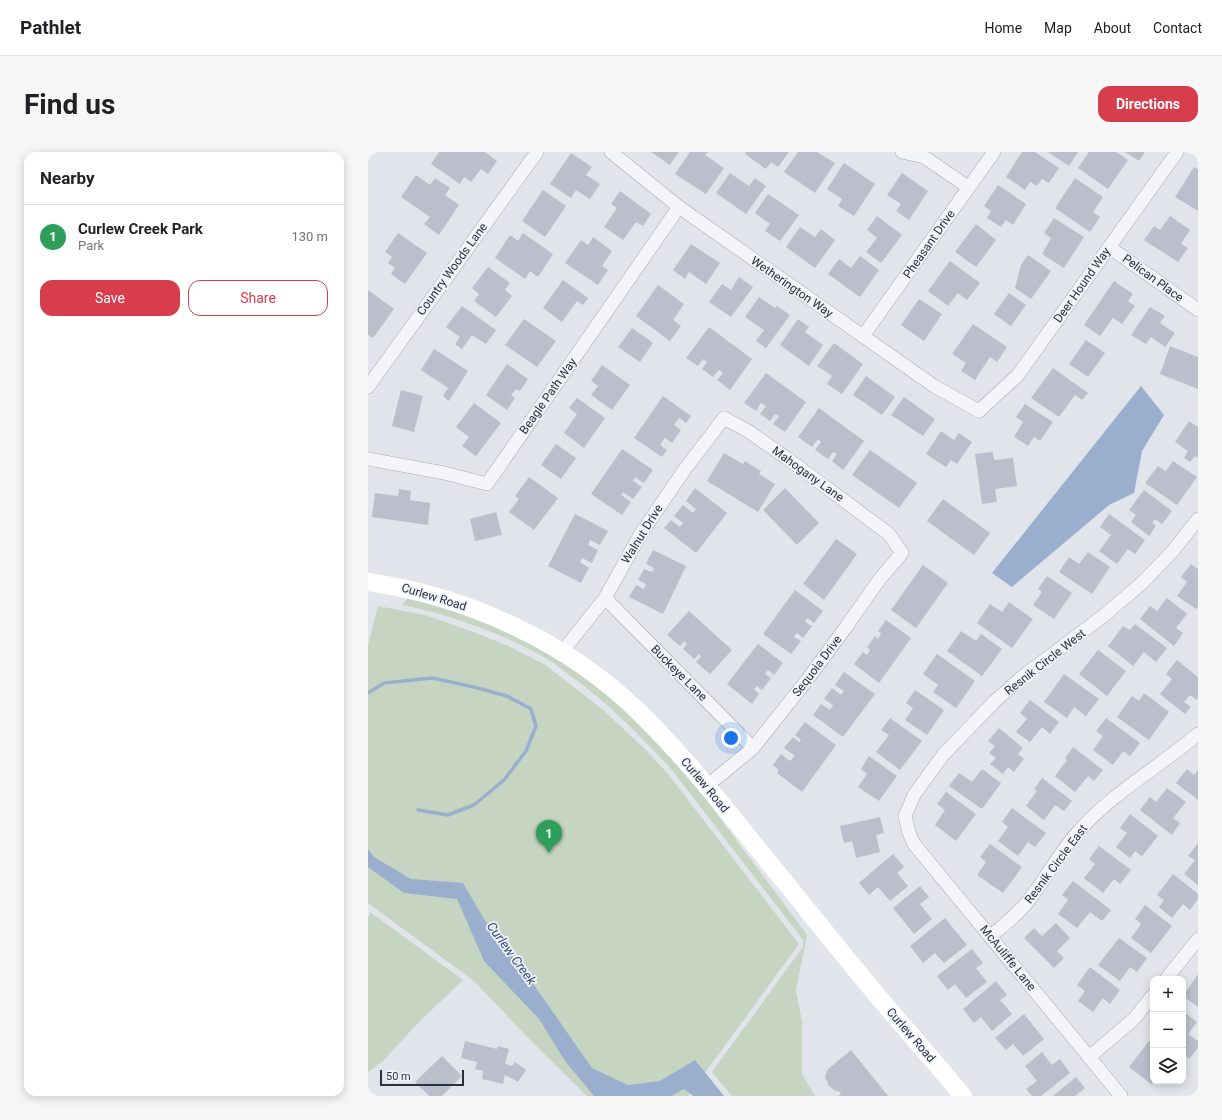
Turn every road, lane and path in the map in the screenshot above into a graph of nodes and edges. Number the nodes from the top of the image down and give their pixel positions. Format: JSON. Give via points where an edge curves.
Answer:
{"nodes":[{"id":1,"x":537,"y":152,"type":"edge"},
{"id":2,"x":611,"y":152,"type":"edge"},
{"id":3,"x":902,"y":152,"type":"edge"},
{"id":4,"x":994,"y":152,"type":"edge"},
{"id":5,"x":1177,"y":152,"type":"edge"},
{"id":6,"x":968,"y":187,"type":"junction"},
{"id":7,"x":679,"y":207,"type":"junction"},
{"id":8,"x":1109,"y":246,"type":"junction"},
{"id":9,"x":1198,"y":310,"type":"edge"},
{"id":10,"x":863,"y":336,"type":"junction"},
{"id":11,"x":368,"y":386,"type":"edge"},
{"id":12,"x":979,"y":411,"type":"joint"},
{"id":13,"x":724,"y":418,"type":"joint"},
{"id":14,"x":368,"y":458,"type":"edge"},
{"id":15,"x":1198,"y":519,"type":"edge"},
{"id":16,"x":889,"y":534,"type":"joint"},
{"id":17,"x":368,"y":582,"type":"edge"},
{"id":18,"x":605,"y":598,"type":"junction"},
{"id":19,"x":562,"y":652,"type":"junction"},
{"id":20,"x":1198,"y":734,"type":"edge"},
{"id":21,"x":753,"y":748,"type":"junction"},
{"id":22,"x":707,"y":786,"type":"junction"},
{"id":23,"x":905,"y":816,"type":"joint"},
{"id":24,"x":991,"y":936,"type":"junction"},
{"id":25,"x":1198,"y":939,"type":"edge"},
{"id":26,"x":1168,"y":976,"type":"edge"},
{"id":27,"x":1150,"y":999,"type":"edge"},
{"id":28,"x":1090,"y":1057,"type":"junction"},
{"id":29,"x":963,"y":1096,"type":"edge"},
{"id":30,"x":1121,"y":1096,"type":"edge"}],
"edges":[{"from":1,"to":11,"type":"street","name":"Country Woods Lane"},
{"from":2,"to":7,"type":"street","name":"Wetherington Way"},
{"from":3,"to":6,"type":"street","via":[[924,157]]},
{"from":4,"to":6,"type":"street","name":"Pheasant Drive"},
{"from":5,"to":8,"type":"street","name":"Deer Hound Way"},
{"from":6,"to":10,"type":"street","name":"Pheasant Drive"},
{"from":7,"to":10,"type":"street","name":"Wetherington Way"},
{"from":7,"to":14,"type":"street","name":"Beagle Path Way","via":[[487,484]]},
{"from":8,"to":9,"type":"street","name":"Pelican Place"},
{"from":8,"to":12,"type":"street","name":"Deer Hound Way","via":[[1018,375]]},
{"from":10,"to":12,"type":"street","name":"Wetherington Way","via":[[934,386]]},
{"from":13,"to":16,"type":"street","name":"Mahogany Lane","via":[[788,459]]},
{"from":13,"to":18,"type":"street","name":"Walnut Drive","via":[[640,535]]},
{"from":15,"to":23,"type":"street","name":"Resnik Circle West","via":[[1172,552],[1142,583],[995,701],[943,755],[914,795]]},
{"from":16,"to":21,"type":"street","name":"Sequoia Drive","via":[[902,553]]},
{"from":17,"to":19,"type":"main road","name":"Curlew Road","via":[[415,591],[484,613]]},
{"from":18,"to":19,"type":"street","name":"Walnut Drive"},
{"from":18,"to":21,"type":"street","name":"Buckeye Lane"},
{"from":19,"to":22,"type":"main road","name":"Curlew Road","via":[[615,690],[640,713]]},
{"from":20,"to":24,"type":"street","name":"Resnik Circle East","via":[[1094,816],[1056,860],[1021,910]]},
{"from":21,"to":22,"type":"street","name":"Sequoia Drive"},
{"from":22,"to":29,"type":"main road","name":"Curlew Road"},
{"from":23,"to":24,"type":"street","name":"McAuliffe Lane","via":[[914,844]]},
{"from":24,"to":28,"type":"street","name":"McAuliffe Lane"},
{"from":25,"to":26,"type":"street"},
{"from":27,"to":28,"type":"street","via":[[1134,1019]]},
{"from":28,"to":30,"type":"street","name":"McAuliffe Lane"}]}
